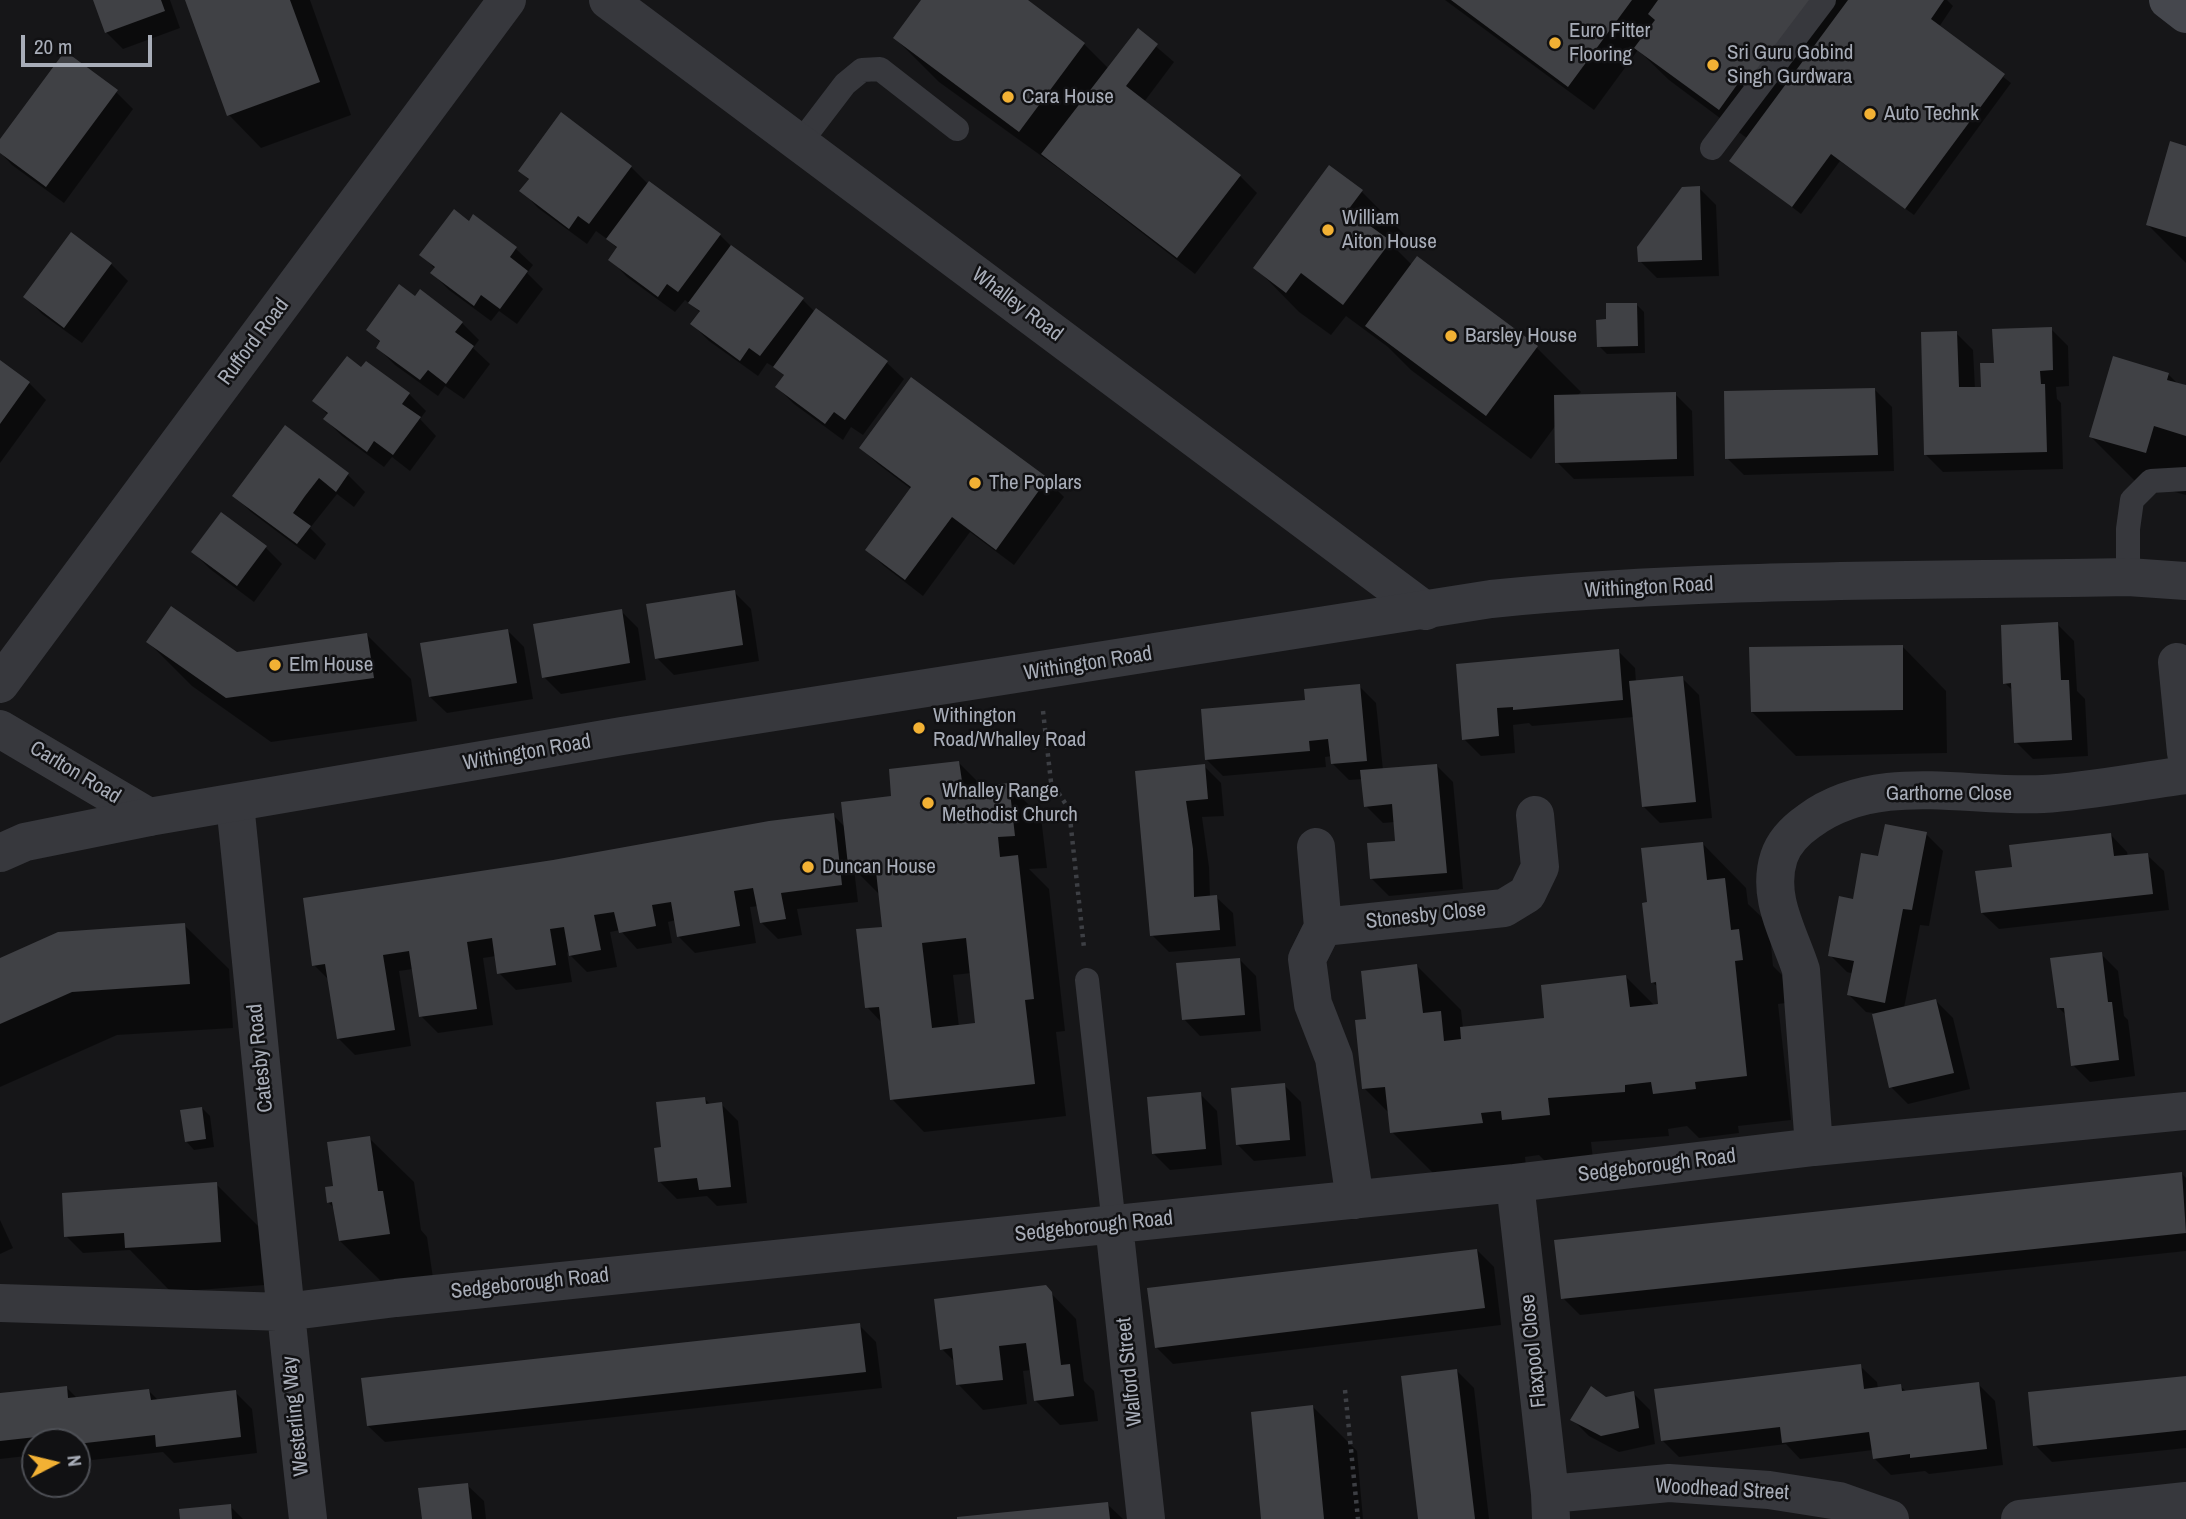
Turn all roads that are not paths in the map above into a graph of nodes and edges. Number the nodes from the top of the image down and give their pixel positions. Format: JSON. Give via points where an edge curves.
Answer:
{"nodes":[{"id":1,"x":507,"y":0,"type":"edge"},
{"id":2,"x":608,"y":0,"type":"edge"},
{"id":3,"x":1824,"y":0,"type":"edge"},
{"id":4,"x":2168,"y":0,"type":"edge"},
{"id":5,"x":2186,"y":13,"type":"edge"},
{"id":6,"x":957,"y":129,"type":"dead end"},
{"id":7,"x":800,"y":143,"type":"junction"},
{"id":8,"x":1712,"y":148,"type":"dead end"},
{"id":9,"x":2186,"y":479,"type":"edge"},
{"id":10,"x":2129,"y":577,"type":"junction"},
{"id":11,"x":2186,"y":581,"type":"edge"},
{"id":12,"x":1426,"y":611,"type":"junction"},
{"id":13,"x":2177,"y":662,"type":"dead end"},
{"id":14,"x":0,"y":684,"type":"edge"},
{"id":15,"x":0,"y":729,"type":"edge"},
{"id":16,"x":2186,"y":753,"type":"edge"},
{"id":17,"x":2186,"y":775,"type":"edge"},
{"id":18,"x":235,"y":804,"type":"junction"},
{"id":19,"x":1535,"y":815,"type":"dead end"},
{"id":20,"x":149,"y":817,"type":"junction"},
{"id":21,"x":1316,"y":847,"type":"dead end"},
{"id":22,"x":0,"y":853,"type":"edge"},
{"id":23,"x":1323,"y":927,"type":"junction"},
{"id":24,"x":1087,"y":980,"type":"road end"},
{"id":25,"x":2186,"y":1111,"type":"edge"},
{"id":26,"x":1814,"y":1147,"type":"junction"},
{"id":27,"x":1515,"y":1183,"type":"junction"},
{"id":28,"x":1355,"y":1200,"type":"junction"},
{"id":29,"x":1114,"y":1225,"type":"junction"},
{"id":30,"x":0,"y":1303,"type":"edge"},
{"id":31,"x":285,"y":1312,"type":"junction"},
{"id":32,"x":2186,"y":1502,"type":"edge"},
{"id":33,"x":1551,"y":1506,"type":"edge"},
{"id":34,"x":1878,"y":1517,"type":"edge"},
{"id":35,"x":308,"y":1519,"type":"edge"},
{"id":36,"x":1146,"y":1519,"type":"edge"},
{"id":37,"x":2020,"y":1519,"type":"edge"}],
"edges":[{"from":1,"to":14,"type":"street","name":"Rufford Road"},
{"from":2,"to":7,"type":"street","name":"Whalley Road"},
{"from":3,"to":8,"type":"lane"},
{"from":4,"to":5,"type":"main road"},
{"from":6,"to":7,"type":"lane","via":[[880,69],[862,70],[845,84]]},
{"from":7,"to":12,"type":"street","name":"Whalley Road"},
{"from":9,"to":10,"type":"lane","via":[[2151,481],[2132,500]]},
{"from":10,"to":11,"type":"street","name":"Withington Road"},
{"from":10,"to":12,"type":"street","name":"Withington Road","via":[[1716,584],[1565,592]]},
{"from":12,"to":18,"type":"street","name":"Withington Road","via":[[622,736]]},
{"from":13,"to":16,"type":"street"},
{"from":15,"to":20,"type":"street","name":"Carlton Road"},
{"from":17,"to":26,"type":"street","name":"Garthorne Close","via":[[2042,794],[1934,790],[1879,794],[1846,801],[1794,832],[1779,855],[1774,883],[1780,918],[1801,970]]},
{"from":18,"to":20,"type":"street","name":"Withington Road"},
{"from":18,"to":31,"type":"street","name":"Catesby Road"},
{"from":19,"to":23,"type":"street","name":"Stonesby Close","via":[[1540,867],[1527,894],[1504,908]]},
{"from":20,"to":22,"type":"street","name":"Withington Road","via":[[25,842]]},
{"from":21,"to":23,"type":"street"},
{"from":23,"to":28,"type":"street","via":[[1307,959],[1313,1004],[1334,1059]]},
{"from":24,"to":29,"type":"lane"},
{"from":25,"to":26,"type":"street","name":"Sedgeborough Road"},
{"from":26,"to":27,"type":"street","name":"Sedgeborough Road"},
{"from":27,"to":28,"type":"street","name":"Sedgeborough Road"},
{"from":27,"to":33,"type":"street","name":"Flaxpool Close"},
{"from":28,"to":29,"type":"street","name":"Sedgeborough Road"},
{"from":29,"to":31,"type":"street","name":"Sedgeborough Road"},
{"from":29,"to":36,"type":"street","name":"Walford Street"},
{"from":30,"to":31,"type":"street","name":"Sedgeborough Road"},
{"from":31,"to":35,"type":"street","name":"Westerling Way"},
{"from":32,"to":37,"type":"street"},
{"from":33,"to":34,"type":"street","name":"Woodhead Street","via":[[1669,1483],[1769,1490],[1839,1501]]}]}
